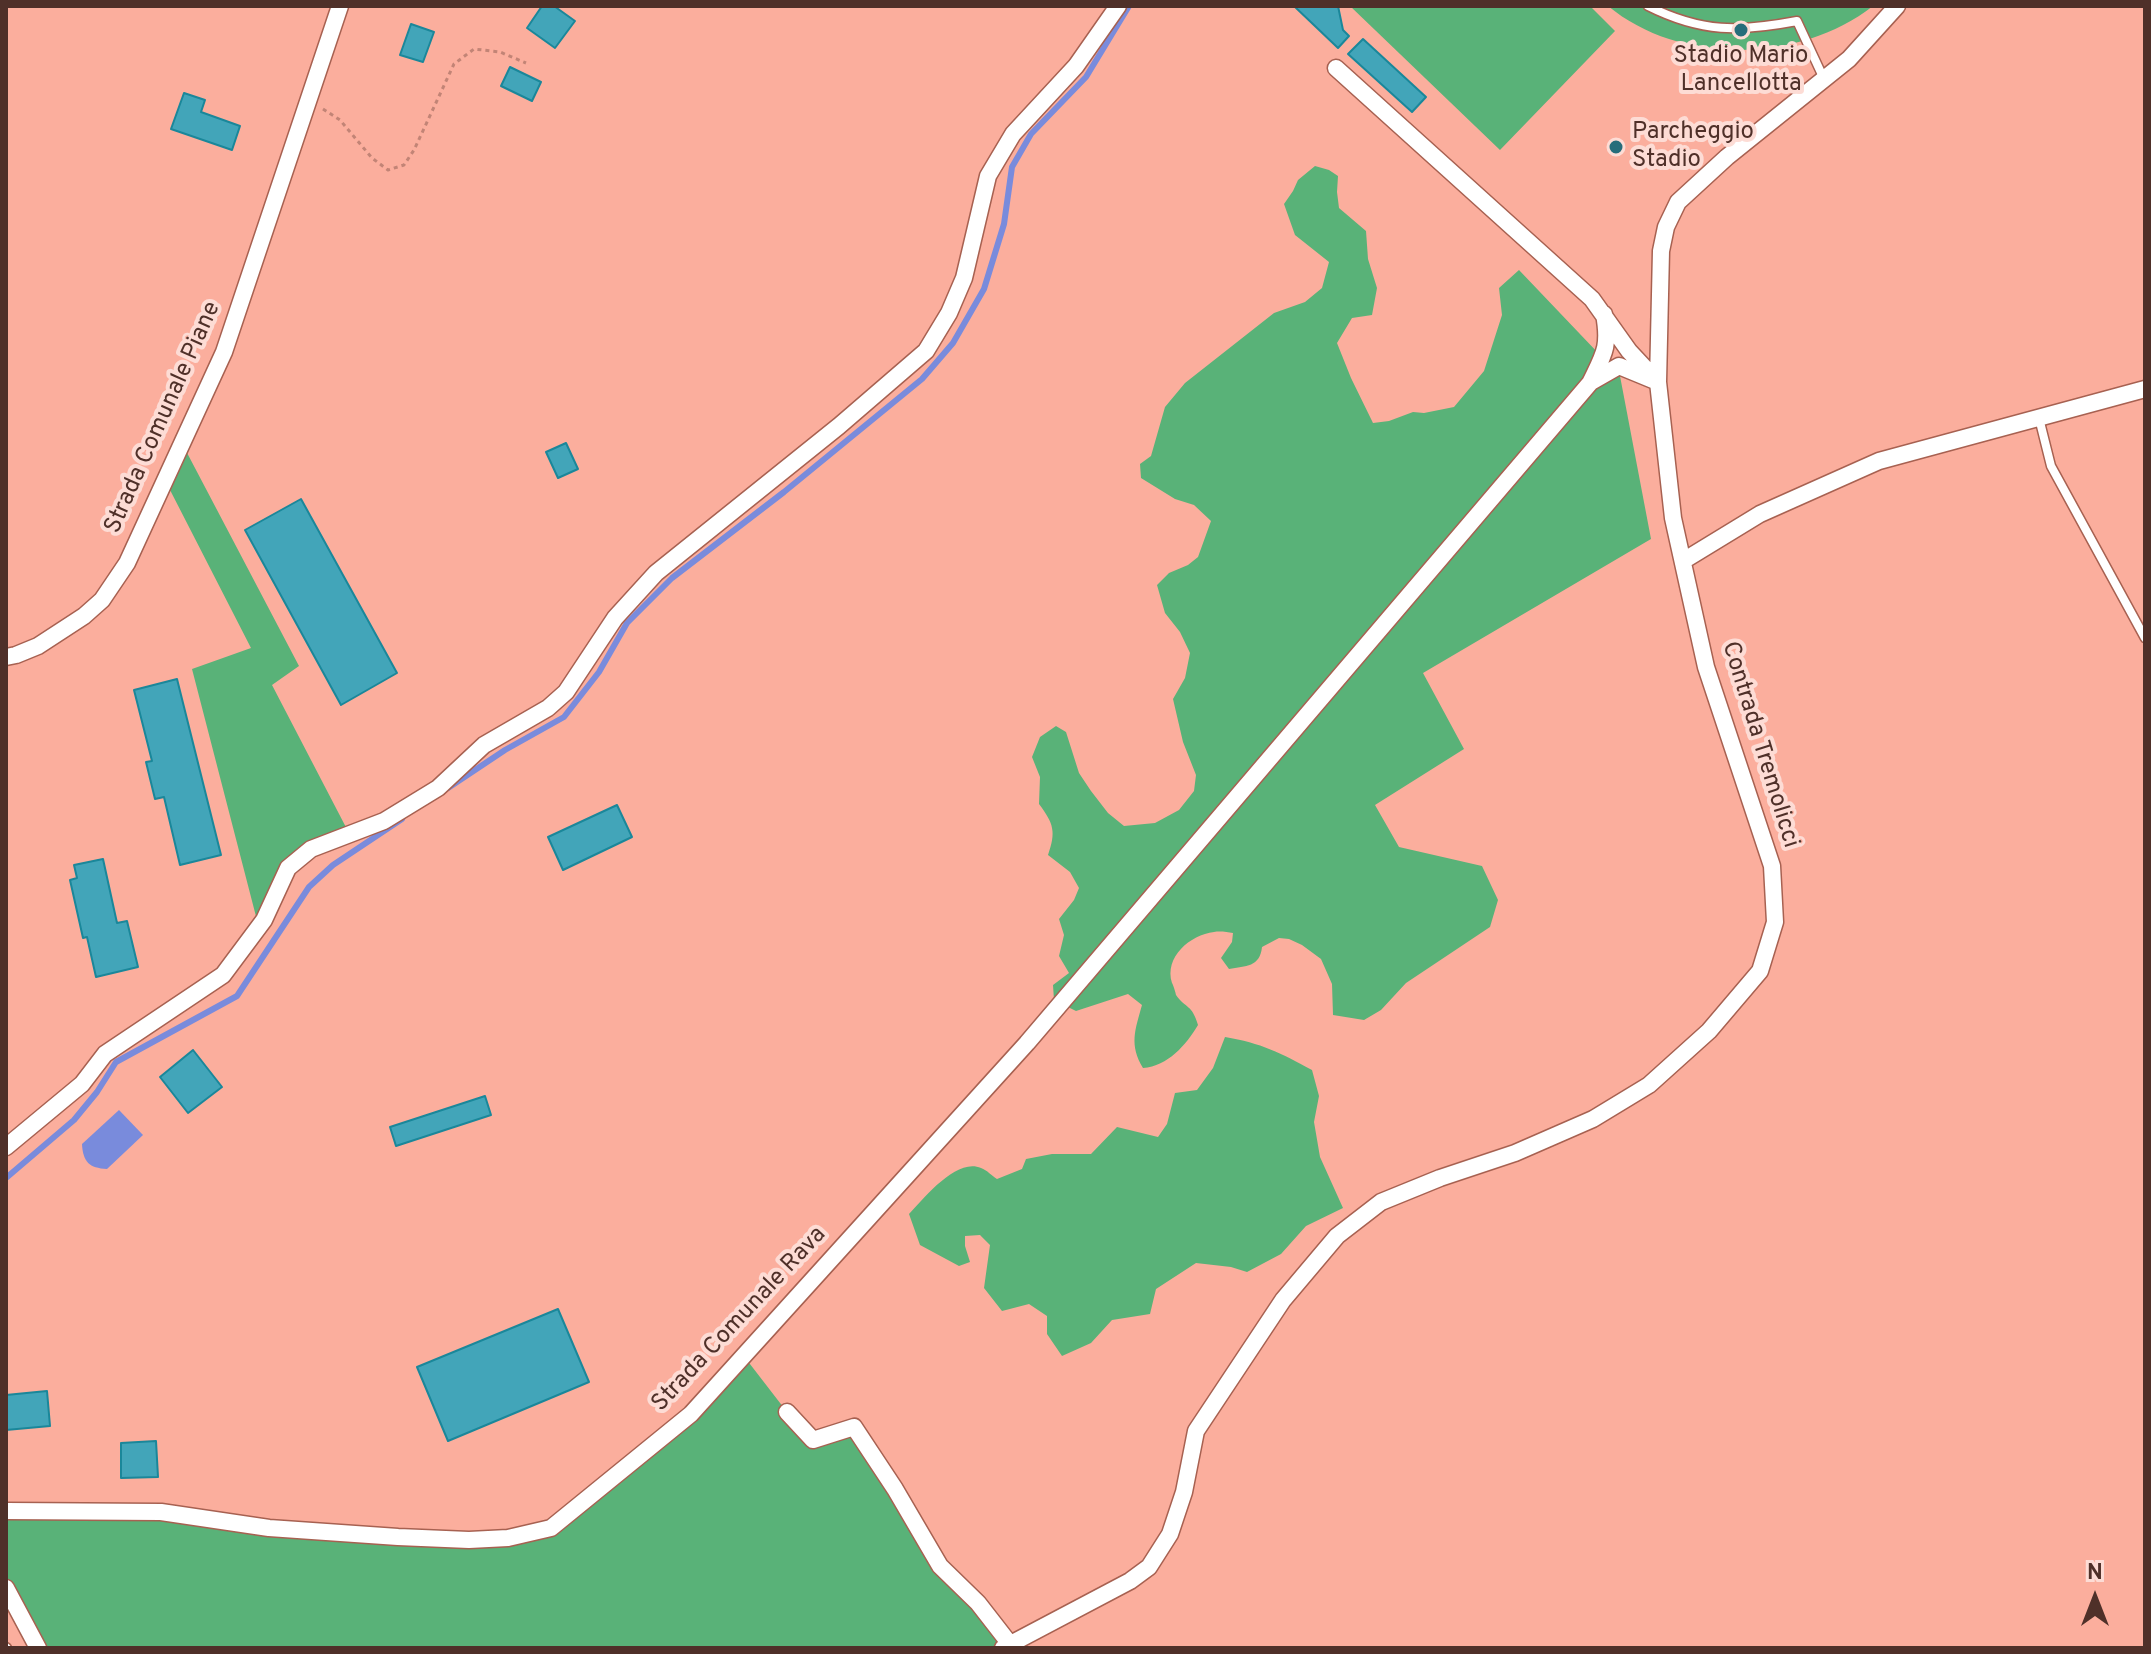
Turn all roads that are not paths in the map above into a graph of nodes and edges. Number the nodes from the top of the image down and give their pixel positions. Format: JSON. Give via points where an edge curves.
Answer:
{"nodes":[{"id":1,"x":340,"y":6,"type":"edge"},
{"id":2,"x":1118,"y":6,"type":"edge"},
{"id":3,"x":1648,"y":6,"type":"edge"},
{"id":4,"x":1897,"y":6,"type":"edge"},
{"id":5,"x":1336,"y":68,"type":"dead end"},
{"id":6,"x":1824,"y":79,"type":"junction"},
{"id":7,"x":1604,"y":314,"type":"junction"},
{"id":8,"x":1627,"y":348,"type":"junction"},
{"id":9,"x":1605,"y":353,"type":"junction"},
{"id":10,"x":1619,"y":366,"type":"junction"},
{"id":11,"x":1658,"y":382,"type":"junction"},
{"id":12,"x":1590,"y":383,"type":"junction"},
{"id":13,"x":2145,"y":389,"type":"edge"},
{"id":14,"x":2039,"y":418,"type":"junction"},
{"id":15,"x":1683,"y":561,"type":"junction"},
{"id":16,"x":2145,"y":638,"type":"edge"},
{"id":17,"x":6,"y":657,"type":"edge"},
{"id":18,"x":6,"y":1147,"type":"edge"},
{"id":19,"x":787,"y":1412,"type":"dead end"},
{"id":20,"x":6,"y":1511,"type":"edge"},
{"id":21,"x":6,"y":1588,"type":"edge"},
{"id":22,"x":1009,"y":1646,"type":"edge"},
{"id":23,"x":38,"y":1648,"type":"edge"}],
"edges":[{"from":1,"to":17,"type":"street","name":"Strada Comunale Piane","via":[[224,352],[127,563],[84,616],[38,646]]},
{"from":2,"to":18,"type":"street","via":[[1076,66],[1013,134],[988,176],[964,278],[926,351],[656,573],[615,618],[566,692],[548,708],[484,745],[438,788],[384,821],[311,849],[288,868],[264,920],[223,975],[105,1054],[82,1084]]},
{"from":3,"to":6,"type":"lane","via":[[1710,28],[1797,21]]},
{"from":4,"to":6,"type":"street","name":"Contrada Tremolicci"},
{"from":5,"to":7,"type":"street"},
{"from":6,"to":11,"type":"street","name":"Contrada Tremolicci","via":[[1678,202],[1661,251]]},
{"from":7,"to":8,"type":"street"},
{"from":7,"to":9,"type":"street"},
{"from":8,"to":9,"type":"street","via":[[1615,346]]},
{"from":8,"to":10,"type":"street"},
{"from":8,"to":11,"type":"street"},
{"from":9,"to":12,"type":"street"},
{"from":10,"to":11,"type":"street"},
{"from":10,"to":12,"type":"street"},
{"from":11,"to":15,"type":"street","name":"Contrada Tremolicci"},
{"from":12,"to":20,"type":"street","name":"Strada Comunale Rava","via":[[1027,1043],[691,1414],[551,1528],[508,1538],[426,1538],[269,1528],[161,1512]]},
{"from":13,"to":14,"type":"street"},
{"from":14,"to":15,"type":"street","via":[[1879,461],[1760,514]]},
{"from":14,"to":16,"type":"lane","via":[[2051,466]]},
{"from":15,"to":22,"type":"street","name":"Contrada Tremolicci","via":[[1706,667],[1772,866],[1775,922],[1760,971],[1709,1031],[1649,1085],[1593,1119],[1381,1202],[1337,1236],[1283,1300],[1196,1431],[1170,1534],[1149,1567]]},
{"from":19,"to":22,"type":"street","via":[[813,1440],[854,1427],[940,1566],[978,1603]]},
{"from":21,"to":23,"type":"street"}]}
